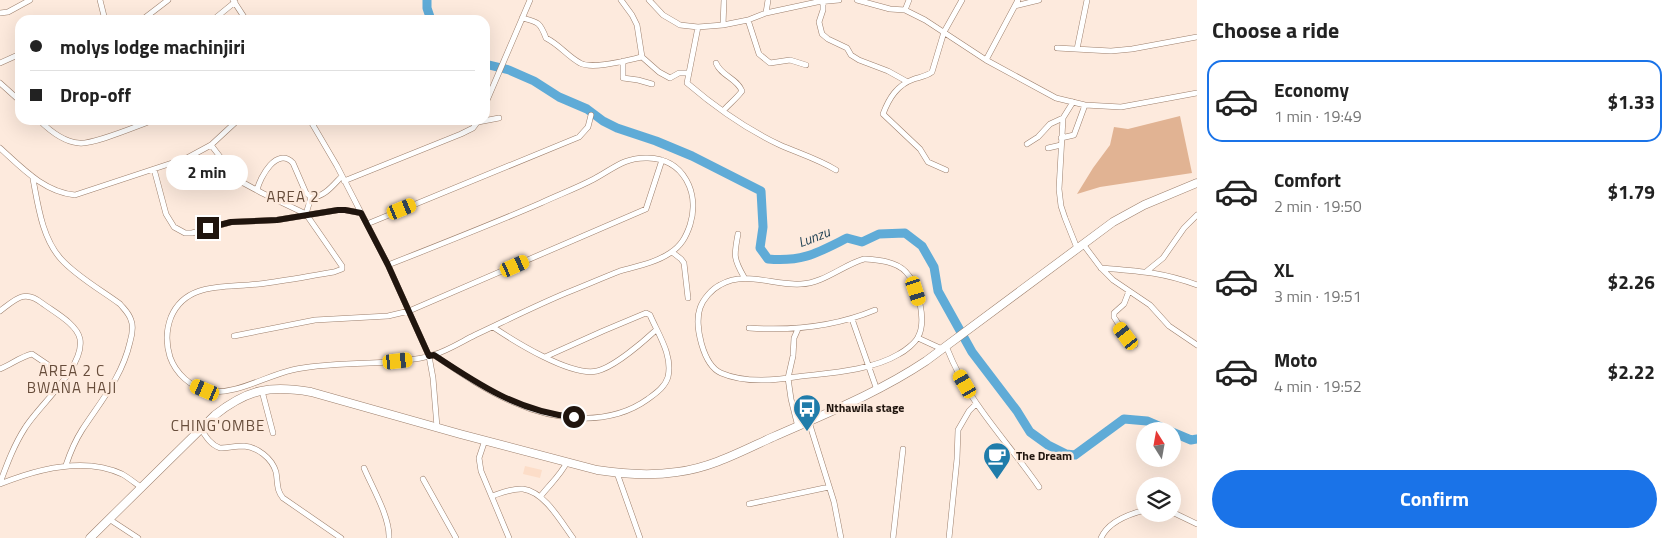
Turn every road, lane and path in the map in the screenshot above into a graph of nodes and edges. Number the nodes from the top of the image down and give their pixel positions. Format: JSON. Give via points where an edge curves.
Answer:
{"nodes":[{"id":1,"x":30,"y":0,"type":"edge"},
{"id":2,"x":100,"y":0,"type":"edge"},
{"id":3,"x":168,"y":0,"type":"edge"},
{"id":4,"x":530,"y":0,"type":"edge"},
{"id":5,"x":621,"y":0,"type":"edge"},
{"id":6,"x":649,"y":0,"type":"edge"},
{"id":7,"x":724,"y":0,"type":"edge"},
{"id":8,"x":768,"y":0,"type":"edge"},
{"id":9,"x":839,"y":0,"type":"edge"},
{"id":10,"x":858,"y":0,"type":"edge"},
{"id":11,"x":910,"y":0,"type":"edge"},
{"id":12,"x":962,"y":0,"type":"edge"},
{"id":13,"x":1018,"y":0,"type":"edge"},
{"id":14,"x":1039,"y":0,"type":"edge"},
{"id":15,"x":1087,"y":0,"type":"edge"},
{"id":16,"x":234,"y":1,"type":"edge"},
{"id":17,"x":819,"y":1,"type":"edge"},
{"id":18,"x":1015,"y":6,"type":"junction"},
{"id":19,"x":905,"y":10,"type":"junction"},
{"id":20,"x":0,"y":13,"type":"edge"},
{"id":21,"x":766,"y":13,"type":"junction"},
{"id":22,"x":104,"y":15,"type":"edge"},
{"id":23,"x":148,"y":15,"type":"edge"},
{"id":24,"x":219,"y":15,"type":"edge"},
{"id":25,"x":243,"y":15,"type":"edge"},
{"id":26,"x":522,"y":18,"type":"junction"},
{"id":27,"x":748,"y":20,"type":"junction"},
{"id":28,"x":698,"y":26,"type":"junction"},
{"id":29,"x":723,"y":26,"type":"junction"},
{"id":30,"x":944,"y":32,"type":"junction"},
{"id":31,"x":1197,"y":38,"type":"edge"},
{"id":32,"x":1057,"y":48,"type":"dead end"},
{"id":33,"x":1077,"y":49,"type":"junction"},
{"id":34,"x":15,"y":56,"type":"edge"},
{"id":35,"x":642,"y":57,"type":"junction"},
{"id":36,"x":986,"y":60,"type":"junction"},
{"id":37,"x":623,"y":61,"type":"junction"},
{"id":38,"x":0,"y":63,"type":"edge"},
{"id":39,"x":716,"y":63,"type":"dead end"},
{"id":40,"x":806,"y":65,"type":"dead end"},
{"id":41,"x":689,"y":73,"type":"junction"},
{"id":42,"x":906,"y":81,"type":"junction"},
{"id":43,"x":0,"y":84,"type":"edge"},
{"id":44,"x":652,"y":84,"type":"dead end"},
{"id":45,"x":490,"y":93,"type":"edge"},
{"id":46,"x":1197,"y":93,"type":"edge"},
{"id":47,"x":15,"y":97,"type":"edge"},
{"id":48,"x":1073,"y":102,"type":"junction"},
{"id":49,"x":1085,"y":105,"type":"junction"},
{"id":50,"x":723,"y":112,"type":"junction"},
{"id":51,"x":591,"y":115,"type":"dead end"},
{"id":52,"x":499,"y":118,"type":"dead end"},
{"id":53,"x":1063,"y":118,"type":"junction"},
{"id":54,"x":490,"y":119,"type":"edge"},
{"id":55,"x":44,"y":125,"type":"edge"},
{"id":56,"x":139,"y":125,"type":"edge"},
{"id":57,"x":233,"y":125,"type":"edge"},
{"id":58,"x":313,"y":125,"type":"edge"},
{"id":59,"x":475,"y":125,"type":"edge"},
{"id":60,"x":1062,"y":138,"type":"junction"},
{"id":61,"x":1027,"y":144,"type":"dead end"},
{"id":62,"x":211,"y":145,"type":"junction"},
{"id":63,"x":1061,"y":145,"type":"junction"},
{"id":64,"x":0,"y":148,"type":"edge"},
{"id":65,"x":1048,"y":148,"type":"dead end"},
{"id":66,"x":662,"y":160,"type":"junction"},
{"id":67,"x":154,"y":169,"type":"junction"},
{"id":68,"x":836,"y":170,"type":"dead end"},
{"id":69,"x":946,"y":170,"type":"dead end"},
{"id":70,"x":34,"y":178,"type":"junction"},
{"id":71,"x":343,"y":179,"type":"junction"},
{"id":72,"x":1197,"y":182,"type":"edge"},
{"id":73,"x":257,"y":190,"type":"junction"},
{"id":74,"x":311,"y":197,"type":"junction"},
{"id":75,"x":361,"y":213,"type":"junction"},
{"id":76,"x":307,"y":215,"type":"junction"},
{"id":77,"x":1197,"y":215,"type":"edge"},
{"id":78,"x":367,"y":224,"type":"junction"},
{"id":79,"x":738,"y":234,"type":"dead end"},
{"id":80,"x":1080,"y":246,"type":"junction"},
{"id":81,"x":672,"y":252,"type":"junction"},
{"id":82,"x":388,"y":265,"type":"junction"},
{"id":83,"x":1101,"y":268,"type":"junction"},
{"id":84,"x":1147,"y":272,"type":"junction"},
{"id":85,"x":744,"y":277,"type":"junction"},
{"id":86,"x":1197,"y":285,"type":"edge"},
{"id":87,"x":1129,"y":291,"type":"junction"},
{"id":88,"x":688,"y":298,"type":"dead end"},
{"id":89,"x":875,"y":310,"type":"dead end"},
{"id":90,"x":0,"y":311,"type":"edge"},
{"id":91,"x":409,"y":311,"type":"junction"},
{"id":92,"x":852,"y":319,"type":"junction"},
{"id":93,"x":492,"y":327,"type":"junction"},
{"id":94,"x":749,"y":328,"type":"dead end"},
{"id":95,"x":798,"y":329,"type":"junction"},
{"id":96,"x":656,"y":330,"type":"junction"},
{"id":97,"x":234,"y":336,"type":"dead end"},
{"id":98,"x":918,"y":338,"type":"junction"},
{"id":99,"x":1135,"y":345,"type":"dead end"},
{"id":100,"x":1197,"y":345,"type":"edge"},
{"id":101,"x":944,"y":347,"type":"junction"},
{"id":102,"x":432,"y":356,"type":"junction"},
{"id":103,"x":545,"y":357,"type":"junction"},
{"id":104,"x":868,"y":366,"type":"junction"},
{"id":105,"x":0,"y":369,"type":"edge"},
{"id":106,"x":66,"y":377,"type":"junction"},
{"id":107,"x":788,"y":378,"type":"junction"},
{"id":108,"x":877,"y":390,"type":"junction"},
{"id":109,"x":230,"y":391,"type":"junction"},
{"id":110,"x":262,"y":391,"type":"junction"},
{"id":111,"x":236,"y":400,"type":"junction"},
{"id":112,"x":976,"y":404,"type":"junction"},
{"id":113,"x":809,"y":422,"type":"junction"},
{"id":114,"x":437,"y":427,"type":"junction"},
{"id":115,"x":798,"y":427,"type":"junction"},
{"id":116,"x":201,"y":429,"type":"junction"},
{"id":117,"x":273,"y":434,"type":"dead end"},
{"id":118,"x":485,"y":440,"type":"junction"},
{"id":119,"x":903,"y":449,"type":"dead end"},
{"id":120,"x":567,"y":462,"type":"junction"},
{"id":121,"x":66,"y":465,"type":"junction"},
{"id":122,"x":364,"y":468,"type":"dead end"},
{"id":123,"x":617,"y":473,"type":"junction"},
{"id":124,"x":423,"y":479,"type":"dead end"},
{"id":125,"x":0,"y":484,"type":"edge"},
{"id":126,"x":829,"y":487,"type":"junction"},
{"id":127,"x":1039,"y":487,"type":"dead end"},
{"id":128,"x":142,"y":488,"type":"junction"},
{"id":129,"x":492,"y":496,"type":"junction"},
{"id":130,"x":540,"y":497,"type":"junction"},
{"id":131,"x":749,"y":504,"type":"dead end"},
{"id":132,"x":1136,"y":514,"type":"edge"},
{"id":133,"x":1181,"y":516,"type":"edge"},
{"id":134,"x":109,"y":519,"type":"junction"},
{"id":135,"x":1197,"y":524,"type":"edge"},
{"id":136,"x":90,"y":538,"type":"edge"},
{"id":137,"x":138,"y":538,"type":"edge"},
{"id":138,"x":341,"y":538,"type":"edge"},
{"id":139,"x":389,"y":538,"type":"edge"},
{"id":140,"x":456,"y":538,"type":"edge"},
{"id":141,"x":509,"y":538,"type":"edge"},
{"id":142,"x":573,"y":538,"type":"edge"},
{"id":143,"x":640,"y":538,"type":"edge"},
{"id":144,"x":841,"y":538,"type":"edge"},
{"id":145,"x":893,"y":538,"type":"edge"},
{"id":146,"x":949,"y":538,"type":"edge"},
{"id":147,"x":1101,"y":538,"type":"edge"}],
"edges":[{"from":1,"to":20,"type":"street"},
{"from":2,"to":22,"type":"street"},
{"from":3,"to":23,"type":"street"},
{"from":4,"to":26,"type":"street"},
{"from":5,"to":35,"type":"street","via":[[637,25]]},
{"from":6,"to":28,"type":"street","via":[[680,25]]},
{"from":7,"to":29,"type":"street"},
{"from":8,"to":21,"type":"street"},
{"from":9,"to":17,"type":"street"},
{"from":10,"to":19,"type":"street"},
{"from":11,"to":19,"type":"street"},
{"from":12,"to":30,"type":"street"},
{"from":13,"to":18,"type":"street"},
{"from":14,"to":18,"type":"street"},
{"from":15,"to":33,"type":"street"},
{"from":16,"to":24,"type":"street"},
{"from":16,"to":25,"type":"street"},
{"from":17,"to":21,"type":"street"},
{"from":17,"to":42,"type":"street","via":[[823,10],[819,22],[822,34],[847,48],[859,60]]},
{"from":18,"to":36,"type":"street"},
{"from":19,"to":30,"type":"street"},
{"from":21,"to":27,"type":"street"},
{"from":26,"to":37,"type":"street","via":[[537,21],[546,38],[582,64],[591,66]]},
{"from":26,"to":45,"type":"street"},
{"from":27,"to":29,"type":"street"},
{"from":27,"to":40,"type":"street","via":[[759,54],[770,63],[790,60]]},
{"from":28,"to":29,"type":"street"},
{"from":28,"to":41,"type":"street"},
{"from":30,"to":36,"type":"street"},
{"from":30,"to":42,"type":"street","via":[[932,72]]},
{"from":31,"to":33,"type":"street","via":[[1111,51]]},
{"from":32,"to":33,"type":"street"},
{"from":34,"to":38,"type":"street"},
{"from":35,"to":37,"type":"street"},
{"from":35,"to":41,"type":"street","via":[[670,78],[679,73]]},
{"from":36,"to":48,"type":"street","via":[[1042,92]]},
{"from":37,"to":44,"type":"street","via":[[623,78]]},
{"from":39,"to":50,"type":"street","via":[[718,70],[742,91]]},
{"from":41,"to":50,"type":"street","via":[[687,83]]},
{"from":42,"to":69,"type":"street","via":[[890,97],[883,114],[920,149],[928,162]]},
{"from":43,"to":47,"type":"street"},
{"from":46,"to":49,"type":"street","via":[[1121,107]]},
{"from":48,"to":49,"type":"street"},
{"from":48,"to":53,"type":"street"},
{"from":49,"to":60,"type":"street","via":[[1074,135]]},
{"from":50,"to":68,"type":"street","via":[[778,144]]},
{"from":51,"to":78,"type":"street","via":[[588,127],[579,137]]},
{"from":52,"to":54,"type":"street"},
{"from":53,"to":60,"type":"street"},
{"from":53,"to":61,"type":"street","via":[[1047,126]]},
{"from":55,"to":56,"type":"street","via":[[69,141],[83,144]]},
{"from":57,"to":62,"type":"street"},
{"from":58,"to":71,"type":"street"},
{"from":59,"to":71,"type":"street","via":[[461,134]]},
{"from":60,"to":63,"type":"street"},
{"from":62,"to":67,"type":"street","via":[[187,158]]},
{"from":62,"to":73,"type":"street","via":[[234,177]]},
{"from":63,"to":65,"type":"street"},
{"from":63,"to":80,"type":"street","via":[[1059,198],[1064,218]]},
{"from":64,"to":70,"type":"street"},
{"from":66,"to":81,"type":"street","via":[[674,164],[682,172],[692,194],[692,220],[686,236]]},
{"from":66,"to":82,"type":"street","via":[[623,161],[595,178],[542,202]]},
{"from":66,"to":91,"type":"street","via":[[646,209]]},
{"from":67,"to":70,"type":"street","via":[[75,195],[60,192]]},
{"from":67,"to":76,"type":"street","via":[[166,214],[174,226],[185,233],[231,222]]},
{"from":70,"to":121,"type":"street","via":[[46,234],[52,247],[68,266],[120,304],[133,326],[121,372],[80,435]]},
{"from":71,"to":74,"type":"street","via":[[318,197]]},
{"from":71,"to":75,"type":"street"},
{"from":72,"to":80,"type":"main road","via":[[1126,215]]},
{"from":73,"to":74,"type":"street","via":[[263,172],[275,162],[286,159],[293,164]]},
{"from":73,"to":76,"type":"street"},
{"from":74,"to":76,"type":"street"},
{"from":75,"to":76,"type":"street","via":[[345,210]]},
{"from":75,"to":78,"type":"street"},
{"from":76,"to":109,"type":"street","via":[[342,269],[197,291],[180,302],[171,316],[167,343],[175,368],[194,386],[217,392]]},
{"from":77,"to":84,"type":"street","via":[[1163,258]]},
{"from":78,"to":82,"type":"street"},
{"from":79,"to":85,"type":"street","via":[[734,253]]},
{"from":80,"to":83,"type":"street"},
{"from":80,"to":101,"type":"main road"},
{"from":81,"to":88,"type":"street","via":[[684,263]]},
{"from":81,"to":93,"type":"street","via":[[586,284]]},
{"from":82,"to":91,"type":"street"},
{"from":83,"to":84,"type":"street"},
{"from":83,"to":87,"type":"street"},
{"from":84,"to":86,"type":"street"},
{"from":85,"to":98,"type":"street","via":[[803,284],[864,259],[896,265],[912,281],[920,305],[922,316]]},
{"from":85,"to":107,"type":"street","via":[[718,286],[700,308],[700,335],[706,357],[715,370],[729,376],[749,380]]},
{"from":87,"to":99,"type":"street","via":[[1114,317]]},
{"from":87,"to":100,"type":"street"},
{"from":89,"to":92,"type":"street"},
{"from":90,"to":106,"type":"street","via":[[21,296],[32,296],[72,326],[78,333],[80,347]]},
{"from":91,"to":97,"type":"street","via":[[388,316],[315,320]]},
{"from":91,"to":102,"type":"street"},
{"from":92,"to":95,"type":"street"},
{"from":92,"to":104,"type":"street"},
{"from":93,"to":102,"type":"street"},
{"from":93,"to":103,"type":"street"},
{"from":94,"to":95,"type":"street"},
{"from":95,"to":107,"type":"street"},
{"from":96,"to":102,"type":"street","via":[[668,360],[668,377],[663,387],[644,401],[607,417],[562,416],[513,403]]},
{"from":96,"to":103,"type":"street","via":[[617,361],[596,371],[575,369]]},
{"from":96,"to":103,"type":"street","via":[[650,315],[646,314]]},
{"from":98,"to":101,"type":"street"},
{"from":98,"to":104,"type":"street","via":[[889,360]]},
{"from":101,"to":108,"type":"main road"},
{"from":101,"to":112,"type":"street"},
{"from":102,"to":109,"type":"street","via":[[304,368]]},
{"from":102,"to":114,"type":"street"},
{"from":104,"to":107,"type":"street"},
{"from":104,"to":108,"type":"street"},
{"from":105,"to":106,"type":"street","via":[[32,354]]},
{"from":106,"to":125,"type":"street","via":[[26,425]]},
{"from":107,"to":115,"type":"street"},
{"from":108,"to":113,"type":"main road"},
{"from":109,"to":111,"type":"street"},
{"from":110,"to":111,"type":"main road"},
{"from":110,"to":114,"type":"main road","via":[[276,388],[311,392]]},
{"from":110,"to":117,"type":"street"},
{"from":111,"to":116,"type":"main road"},
{"from":112,"to":127,"type":"street"},
{"from":112,"to":146,"type":"street","via":[[958,430]]},
{"from":113,"to":115,"type":"main road"},
{"from":113,"to":126,"type":"street"},
{"from":114,"to":118,"type":"main road"},
{"from":115,"to":123,"type":"main road","via":[[707,465],[659,474]]},
{"from":116,"to":128,"type":"main road"},
{"from":116,"to":138,"type":"street","via":[[216,447],[244,446],[264,455],[273,465],[277,487],[283,498]]},
{"from":118,"to":120,"type":"main road"},
{"from":118,"to":129,"type":"street","via":[[479,463]]},
{"from":119,"to":145,"type":"street"},
{"from":120,"to":123,"type":"main road"},
{"from":120,"to":130,"type":"street","via":[[560,476]]},
{"from":121,"to":125,"type":"street"},
{"from":121,"to":128,"type":"street","via":[[89,466],[122,474]]},
{"from":122,"to":139,"type":"street","via":[[388,526]]},
{"from":123,"to":143,"type":"street"},
{"from":124,"to":140,"type":"street"},
{"from":126,"to":131,"type":"street"},
{"from":126,"to":144,"type":"street"},
{"from":128,"to":134,"type":"main road"},
{"from":129,"to":130,"type":"street","via":[[522,489]]},
{"from":129,"to":141,"type":"street"},
{"from":130,"to":142,"type":"street"},
{"from":132,"to":147,"type":"street","via":[[1113,524]]},
{"from":133,"to":135,"type":"street"},
{"from":134,"to":136,"type":"main road"},
{"from":134,"to":137,"type":"street"}]}
